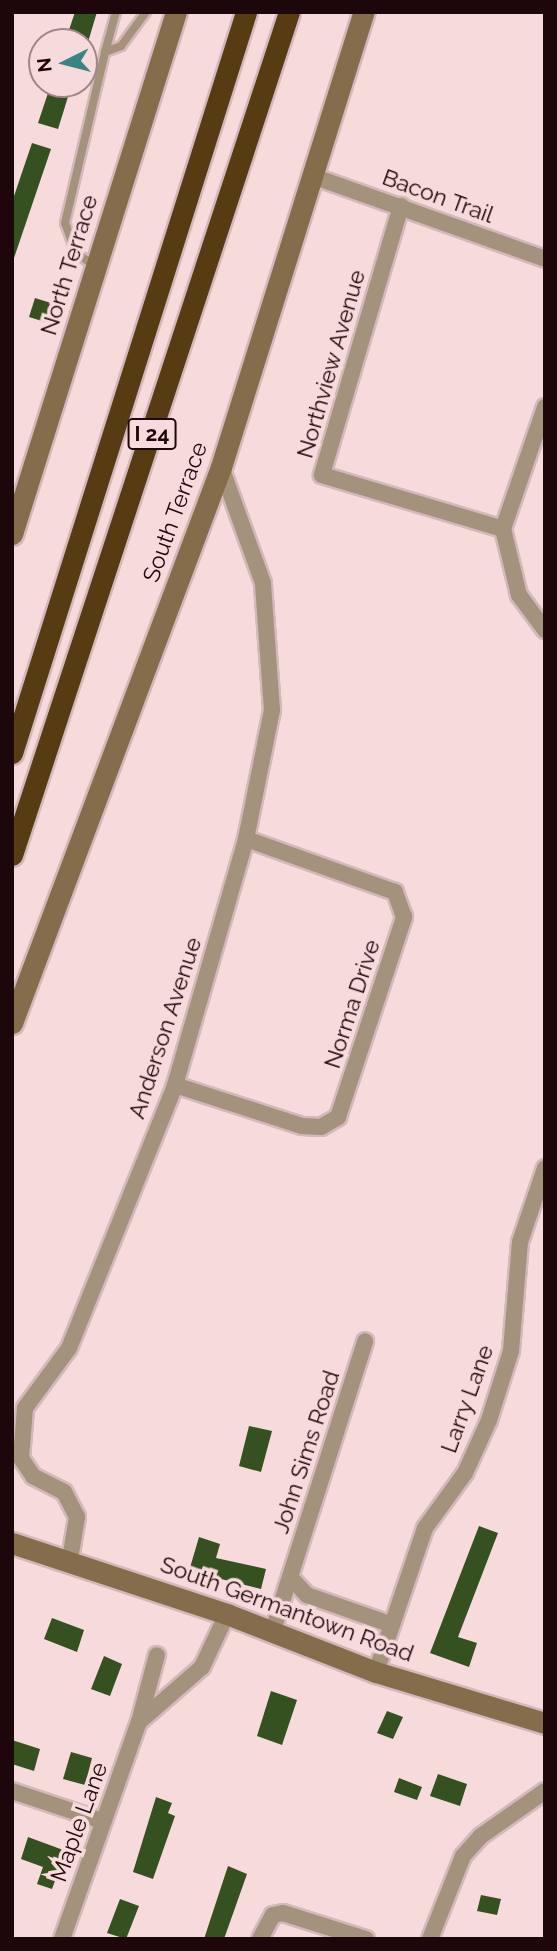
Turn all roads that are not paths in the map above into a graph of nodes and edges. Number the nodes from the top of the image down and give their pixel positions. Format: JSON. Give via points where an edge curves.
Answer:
{"nodes":[{"id":1,"x":116,"y":12,"type":"edge"},
{"id":2,"x":145,"y":12,"type":"edge"},
{"id":3,"x":176,"y":12,"type":"edge"},
{"id":4,"x":246,"y":12,"type":"edge"},
{"id":5,"x":289,"y":12,"type":"edge"},
{"id":6,"x":364,"y":12,"type":"edge"},
{"id":7,"x":105,"y":52,"type":"junction"},
{"id":8,"x":315,"y":177,"type":"junction"},
{"id":9,"x":401,"y":206,"type":"junction"},
{"id":10,"x":545,"y":259,"type":"edge"},
{"id":11,"x":96,"y":267,"type":"junction"},
{"id":12,"x":545,"y":407,"type":"edge"},
{"id":13,"x":221,"y":467,"type":"junction"},
{"id":14,"x":503,"y":530,"type":"junction"},
{"id":15,"x":12,"y":534,"type":"edge"},
{"id":16,"x":545,"y":630,"type":"edge"},
{"id":17,"x":12,"y":753,"type":"edge"},
{"id":18,"x":246,"y":839,"type":"junction"},
{"id":19,"x":12,"y":855,"type":"edge"},
{"id":20,"x":12,"y":1023,"type":"edge"},
{"id":21,"x":176,"y":1085,"type":"junction"},
{"id":22,"x":545,"y":1168,"type":"edge"},
{"id":23,"x":365,"y":1341,"type":"dead end"},
{"id":24,"x":12,"y":1543,"type":"edge"},
{"id":25,"x":70,"y":1559,"type":"junction"},
{"id":26,"x":290,"y":1577,"type":"junction"},
{"id":27,"x":227,"y":1614,"type":"junction"},
{"id":28,"x":392,"y":1625,"type":"junction"},
{"id":29,"x":274,"y":1630,"type":"junction"},
{"id":30,"x":157,"y":1656,"type":"dead end"},
{"id":31,"x":376,"y":1672,"type":"junction"},
{"id":32,"x":139,"y":1722,"type":"junction"},
{"id":33,"x":545,"y":1723,"type":"edge"},
{"id":34,"x":12,"y":1791,"type":"edge"},
{"id":35,"x":545,"y":1791,"type":"edge"},
{"id":36,"x":102,"y":1821,"type":"junction"},
{"id":37,"x":62,"y":1939,"type":"edge"},
{"id":38,"x":260,"y":1939,"type":"edge"},
{"id":39,"x":366,"y":1939,"type":"edge"},
{"id":40,"x":429,"y":1939,"type":"edge"}],
"edges":[{"from":1,"to":7,"type":"lane"},
{"from":2,"to":7,"type":"lane","via":[[121,46]]},
{"from":3,"to":11,"type":"street","name":"North Terrace"},
{"from":4,"to":17,"type":"highway","number":"I 24"},
{"from":5,"to":19,"type":"highway","number":"I 24"},
{"from":6,"to":8,"type":"street","name":"South Terrace"},
{"from":7,"to":11,"type":"lane","via":[[65,223],[75,253]]},
{"from":8,"to":9,"type":"street","name":"Bacon Trail"},
{"from":8,"to":13,"type":"street","name":"South Terrace"},
{"from":9,"to":10,"type":"street","name":"Bacon Trail"},
{"from":9,"to":14,"type":"street","name":"Northview Avenue","via":[[322,475]]},
{"from":11,"to":15,"type":"street","name":"North Terrace"},
{"from":12,"to":14,"type":"street"},
{"from":13,"to":18,"type":"street","name":"Anderson Avenue","via":[[247,524],[271,634],[272,710]]},
{"from":13,"to":20,"type":"street","name":"South Terrace"},
{"from":14,"to":16,"type":"street","via":[[519,595]]},
{"from":18,"to":21,"type":"street","name":"Anderson Avenue"},
{"from":18,"to":21,"type":"street","name":"Norma Drive","via":[[395,892],[404,917],[338,1117],[321,1128],[302,1126]]},
{"from":21,"to":25,"type":"street","name":"Anderson Avenue","via":[[69,1348],[25,1408],[21,1458],[33,1476],[64,1492],[77,1517]]},
{"from":22,"to":28,"type":"street","name":"Larry Lane","via":[[520,1242],[511,1351],[489,1420],[465,1473],[425,1528]]},
{"from":23,"to":26,"type":"street","name":"John Sims Road"},
{"from":24,"to":25,"type":"street","name":"South Germantown Road"},
{"from":25,"to":27,"type":"street","name":"South Germantown Road"},
{"from":26,"to":28,"type":"street","via":[[307,1595]]},
{"from":26,"to":29,"type":"street","name":"John Sims Road"},
{"from":27,"to":29,"type":"street","name":"South Germantown Road"},
{"from":27,"to":32,"type":"street","name":"Maple Lane","via":[[202,1667]]},
{"from":28,"to":31,"type":"street","name":"Larry Lane"},
{"from":29,"to":31,"type":"street","name":"South Germantown Road"},
{"from":30,"to":32,"type":"street","name":"Maple Lane"},
{"from":31,"to":33,"type":"street","name":"South Germantown Road"},
{"from":32,"to":36,"type":"street","name":"Maple Lane"},
{"from":34,"to":36,"type":"street"},
{"from":35,"to":40,"type":"street","via":[[481,1836],[463,1856]]},
{"from":36,"to":37,"type":"street","name":"Maple Lane"},
{"from":38,"to":39,"type":"street","via":[[273,1915],[283,1913]]}]}
